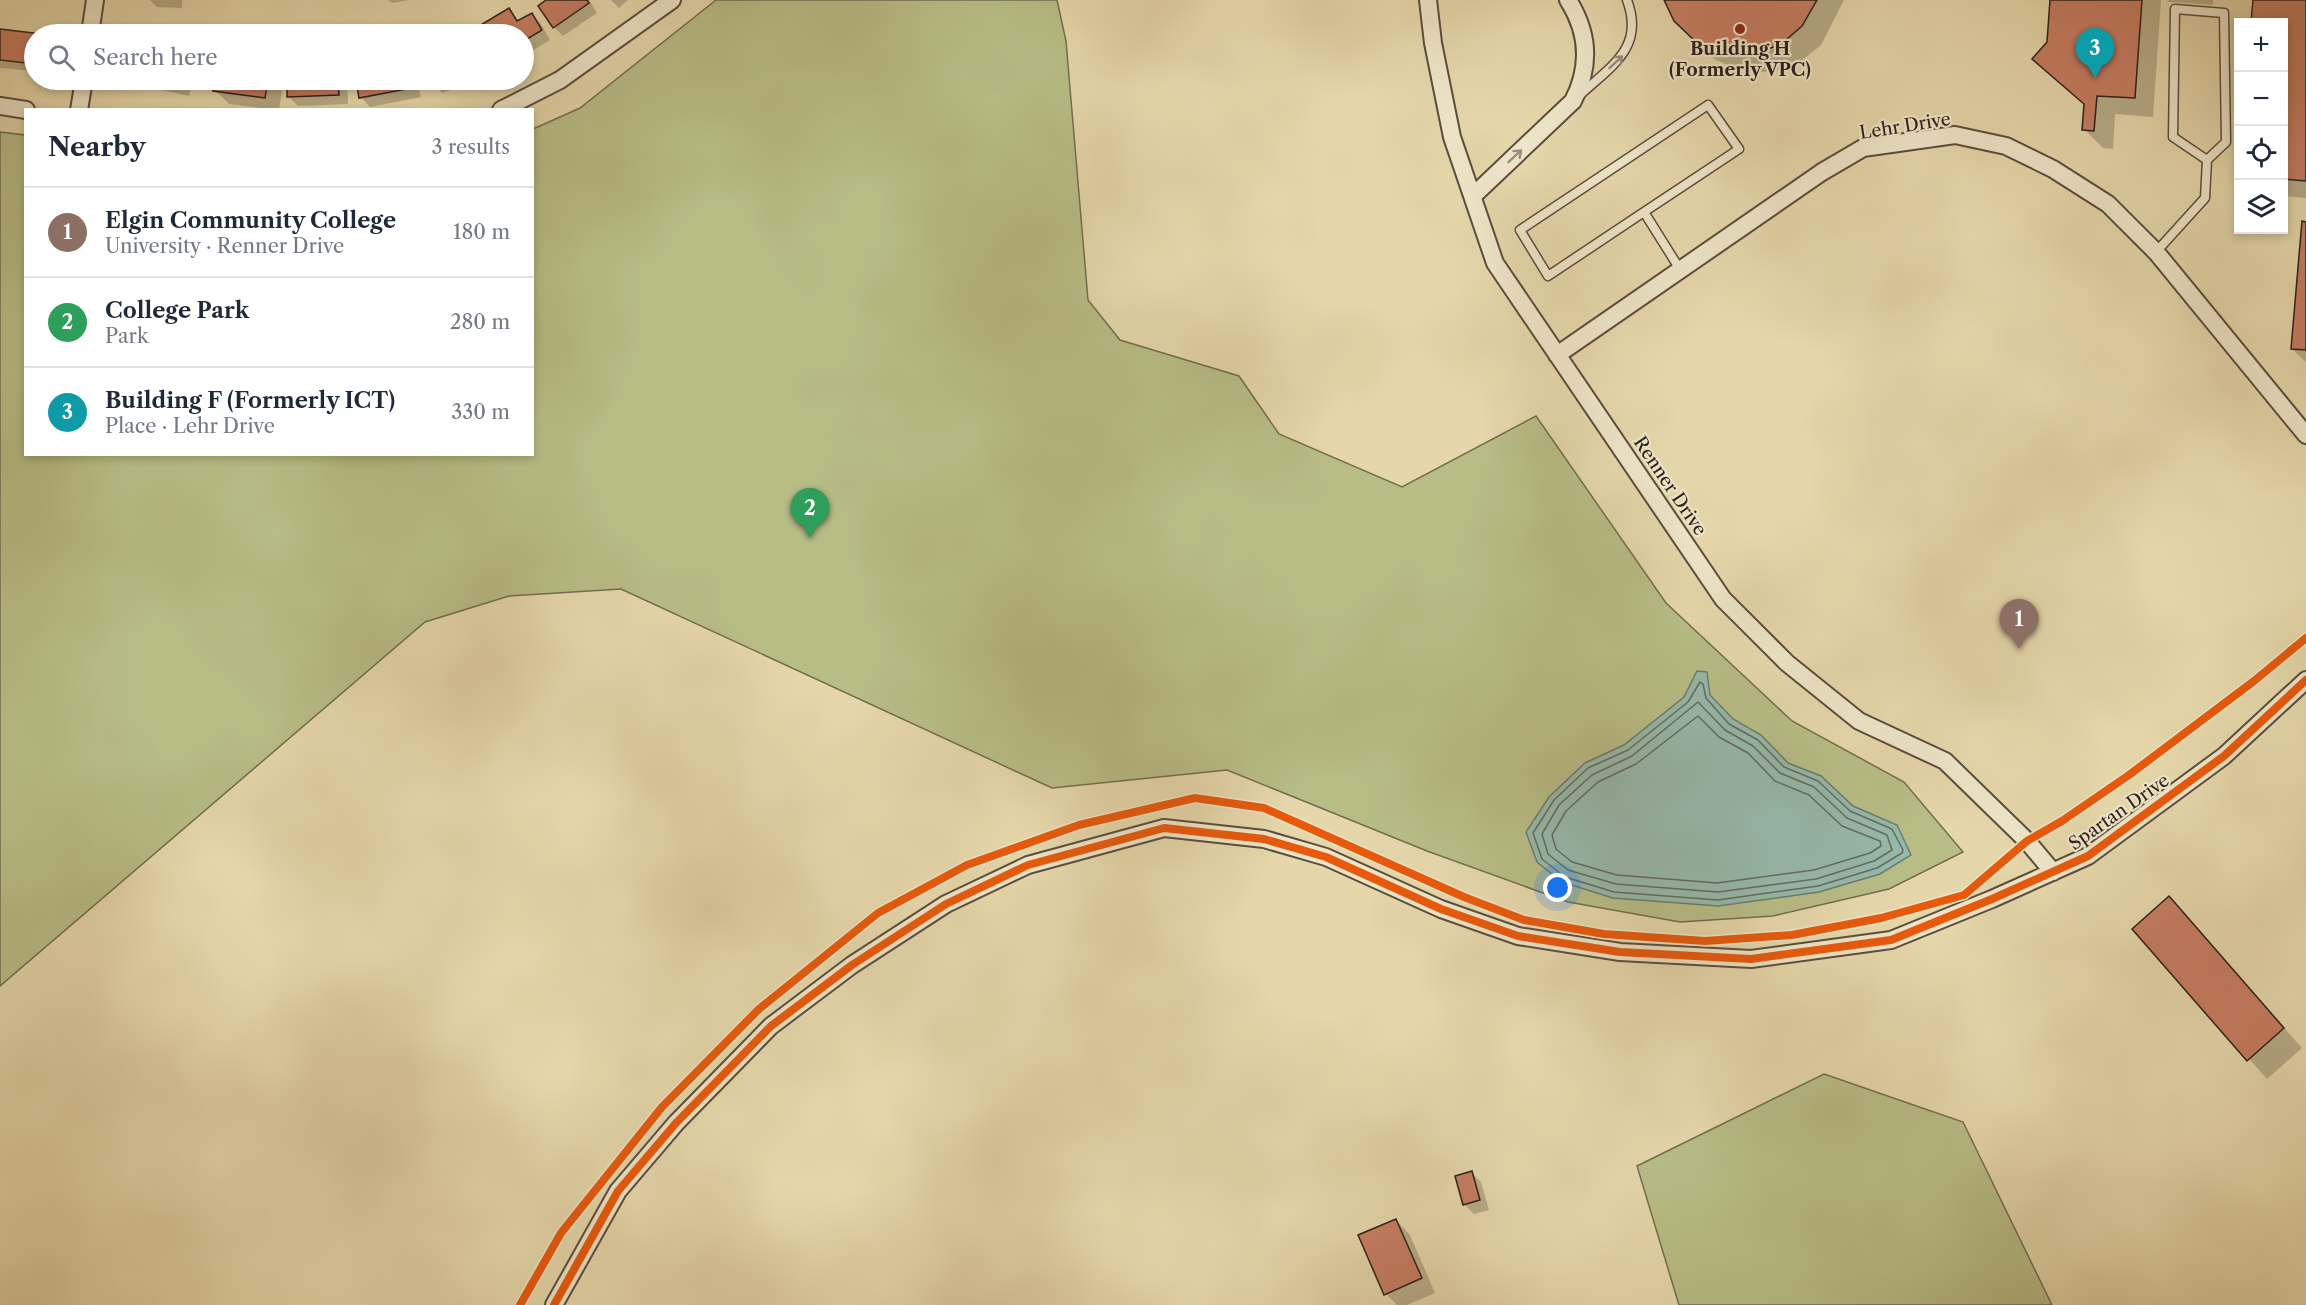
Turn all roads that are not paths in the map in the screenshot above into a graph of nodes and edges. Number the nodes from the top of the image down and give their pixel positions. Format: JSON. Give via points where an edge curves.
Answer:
{"nodes":[{"id":1,"x":95,"y":0,"type":"edge"},
{"id":2,"x":672,"y":0,"type":"edge"},
{"id":3,"x":1428,"y":0,"type":"edge"},
{"id":4,"x":1568,"y":0,"type":"edge"},
{"id":5,"x":1628,"y":0,"type":"edge"},
{"id":6,"x":91,"y":24,"type":"edge"},
{"id":7,"x":82,"y":90,"type":"edge"},
{"id":8,"x":1573,"y":101,"type":"junction"},
{"id":9,"x":0,"y":106,"type":"edge"},
{"id":10,"x":79,"y":108,"type":"edge"},
{"id":11,"x":505,"y":108,"type":"edge"},
{"id":12,"x":24,"y":110,"type":"edge"},
{"id":13,"x":2207,"y":160,"type":"junction"},
{"id":14,"x":1473,"y":196,"type":"junction"},
{"id":15,"x":1644,"y":212,"type":"junction"},
{"id":16,"x":2156,"y":252,"type":"junction"},
{"id":17,"x":1681,"y":271,"type":"junction"},
{"id":18,"x":1557,"y":355,"type":"junction"},
{"id":19,"x":2306,"y":435,"type":"edge"},
{"id":20,"x":2306,"y":680,"type":"edge"},
{"id":21,"x":2053,"y":872,"type":"junction"},
{"id":22,"x":555,"y":1305,"type":"edge"}],
"edges":[{"from":1,"to":6,"type":"street"},
{"from":2,"to":11,"type":"street","via":[[560,80]]},
{"from":3,"to":14,"type":"street","name":"Renner Drive","via":[[1452,137]]},
{"from":4,"to":8,"type":"street","via":[[1582,26],[1587,57]]},
{"from":8,"to":5,"type":"lane","one_way":true,"via":[[1625,54],[1632,31]]},
{"from":7,"to":10,"type":"street"},
{"from":14,"to":8,"type":"street","one_way":true},
{"from":9,"to":12,"type":"street"},
{"from":13,"to":13,"type":"lane","via":[[2226,142],[2224,13],[2175,9],[2173,137]]},
{"from":13,"to":16,"type":"lane","via":[[2205,198]]},
{"from":14,"to":18,"type":"street","name":"Renner Drive","via":[[1496,263]]},
{"from":15,"to":15,"type":"lane","via":[[1739,149],[1708,105],[1520,230],[1548,276]]},
{"from":15,"to":17,"type":"lane"},
{"from":16,"to":17,"type":"street","name":"Lehr Drive","via":[[2109,204],[2054,169],[2006,146],[1955,135],[1863,148],[1822,172]]},
{"from":16,"to":19,"type":"street","name":"Lehr Drive"},
{"from":17,"to":18,"type":"street","name":"Lehr Drive"},
{"from":18,"to":21,"type":"street","name":"Renner Drive","via":[[1723,599],[1787,663],[1859,721],[1945,761]]},
{"from":20,"to":21,"type":"street","name":"Spartan Drive","via":[[2224,756],[2088,856]]},
{"from":21,"to":22,"type":"street","name":"Spartan Drive","via":[[1891,940],[1751,960],[1620,952],[1518,936],[1442,909],[1326,857],[1264,839],[1164,828],[1028,864],[946,904],[852,965],[771,1026],[676,1123],[618,1191]]}]}
